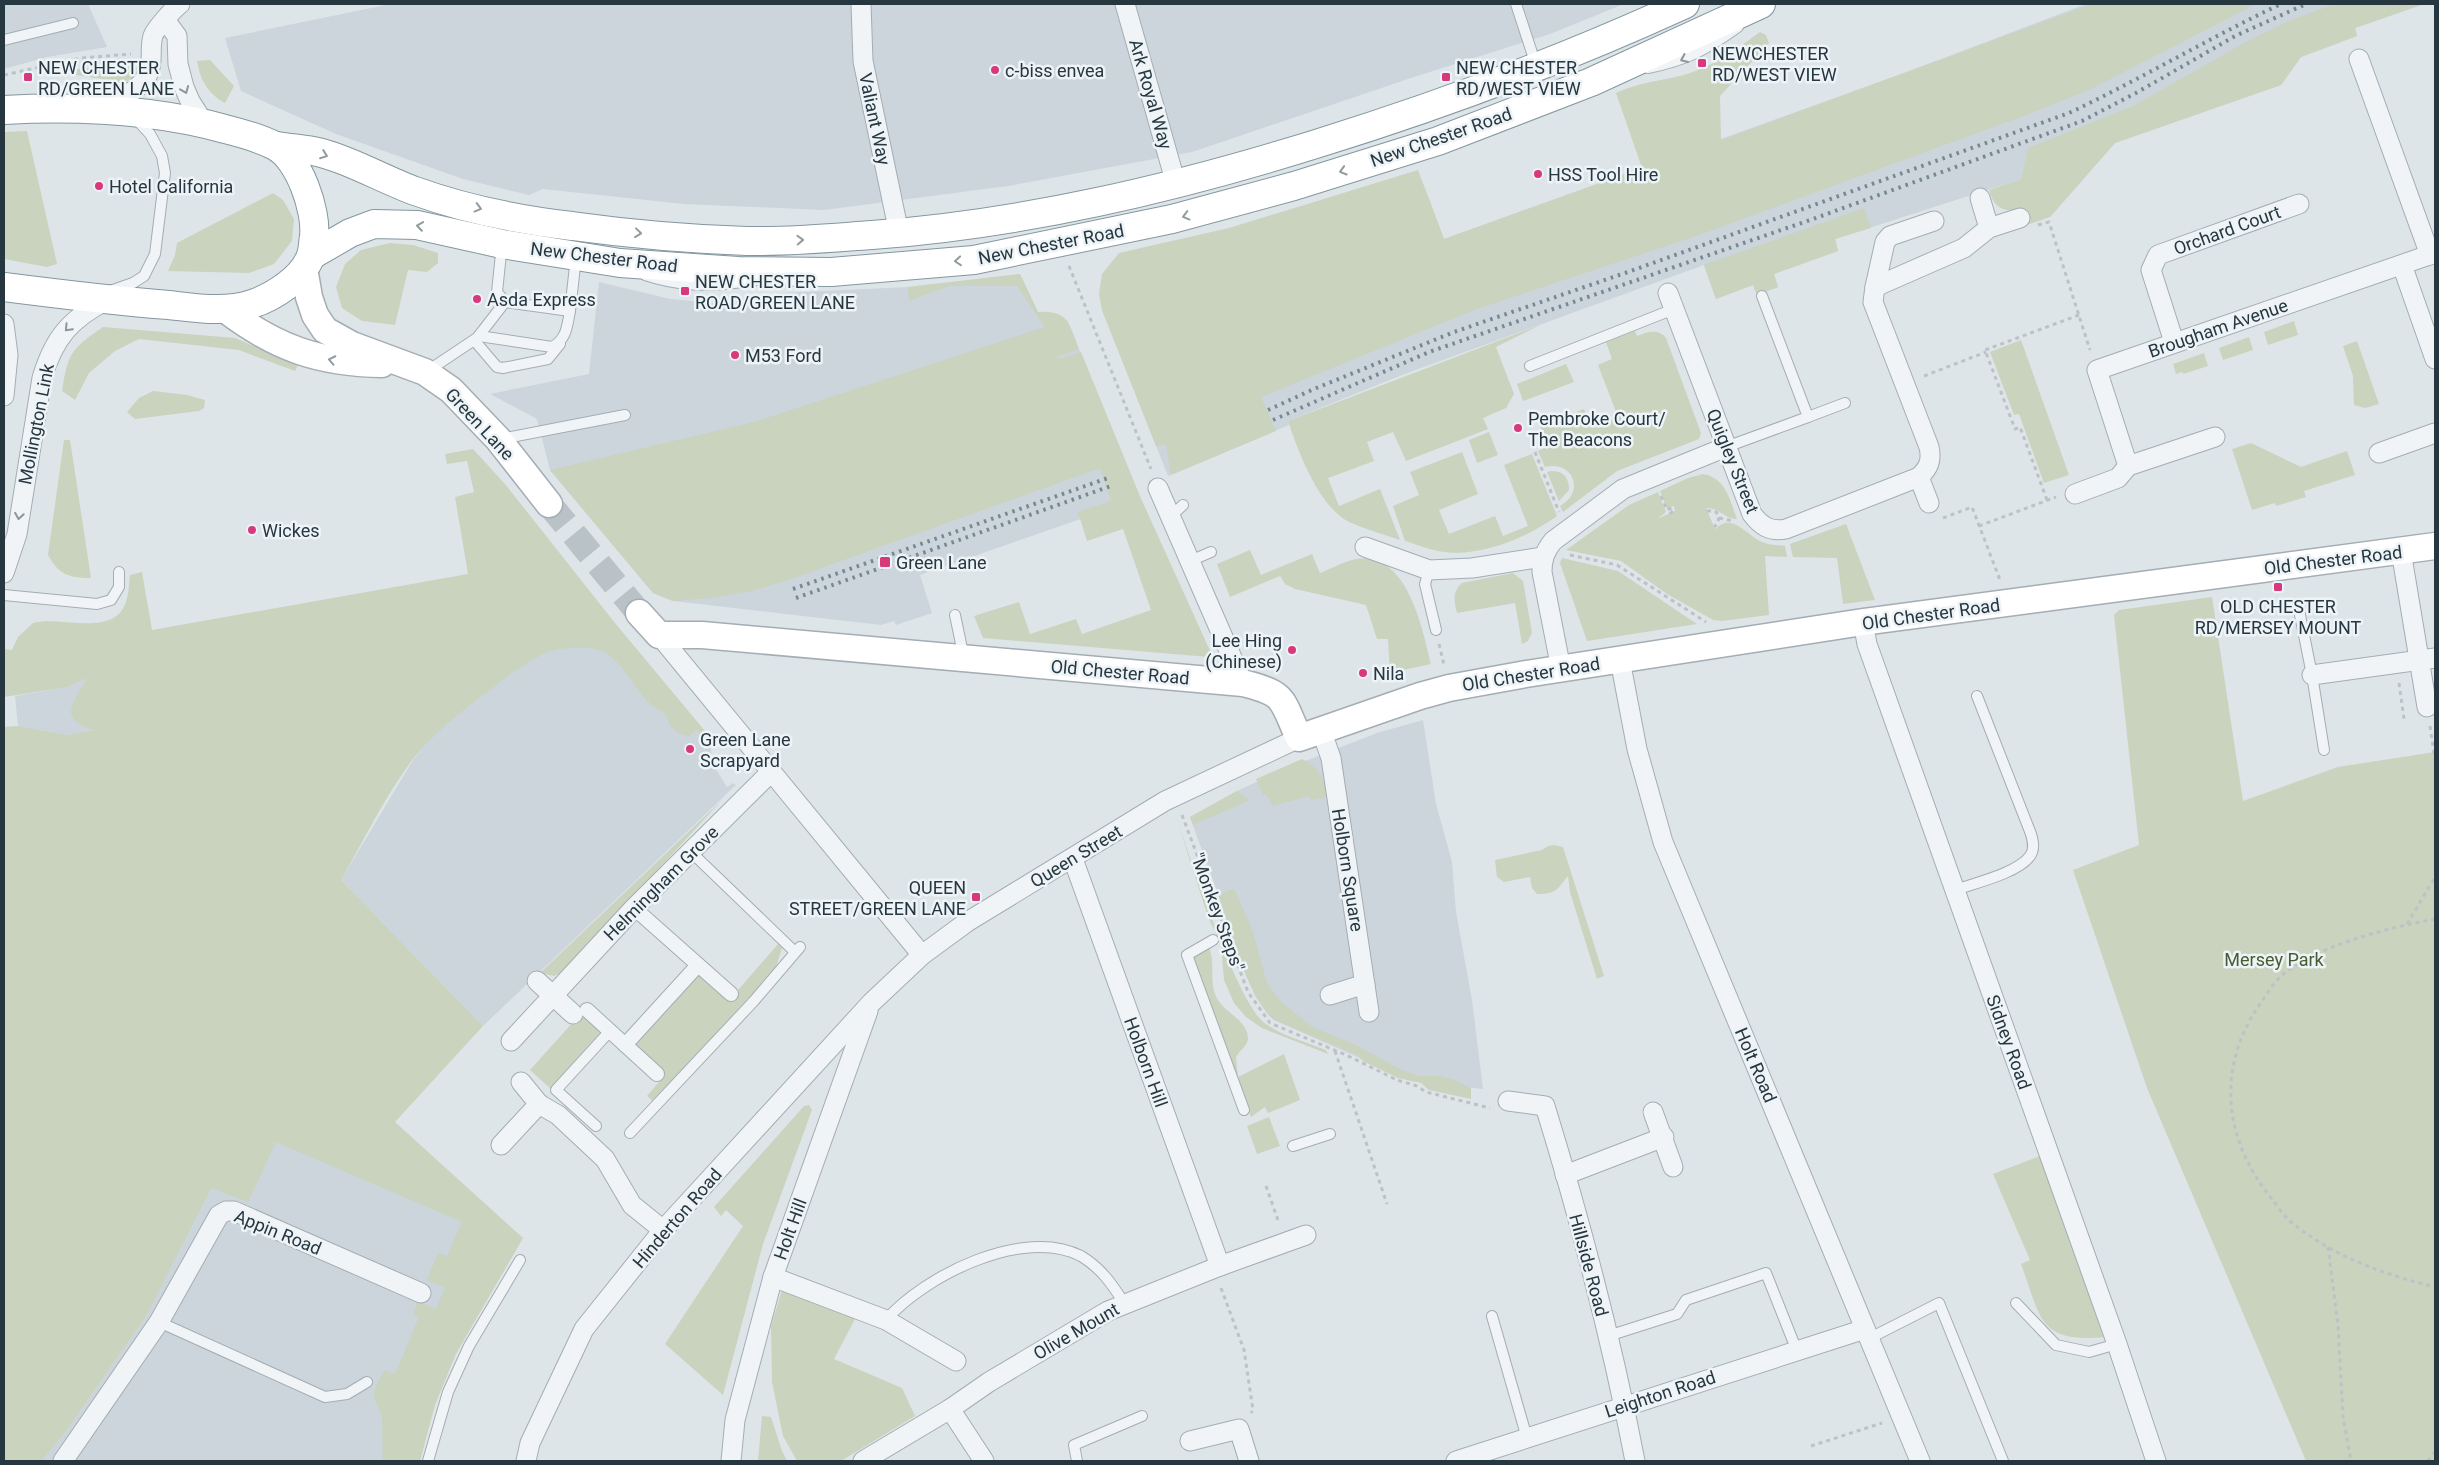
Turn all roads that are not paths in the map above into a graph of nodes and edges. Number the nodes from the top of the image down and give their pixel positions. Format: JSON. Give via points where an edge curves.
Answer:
{"nodes":[{"id":1,"x":177,"y":4,"type":"edge"},
{"id":2,"x":861,"y":4,"type":"edge"},
{"id":3,"x":1125,"y":4,"type":"edge"},
{"id":4,"x":1516,"y":4,"type":"edge"},
{"id":5,"x":1685,"y":4,"type":"edge"},
{"id":6,"x":1761,"y":4,"type":"edge"},
{"id":7,"x":1769,"y":4,"type":"edge"},
{"id":8,"x":166,"y":21,"type":"junction"},
{"id":9,"x":73,"y":23,"type":"dead end"},
{"id":10,"x":4,"y":40,"type":"edge"},
{"id":11,"x":2359,"y":59,"type":"dead end"},
{"id":12,"x":1537,"y":68,"type":"junction"},
{"id":13,"x":1602,"y":77,"type":"junction"},
{"id":14,"x":101,"y":109,"type":"junction"},
{"id":15,"x":4,"y":110,"type":"edge"},
{"id":16,"x":129,"y":112,"type":"junction"},
{"id":17,"x":204,"y":122,"type":"junction"},
{"id":18,"x":277,"y":146,"type":"junction"},
{"id":19,"x":1176,"y":184,"type":"junction"},
{"id":20,"x":1980,"y":198,"type":"dead end"},
{"id":21,"x":2299,"y":204,"type":"dead end"},
{"id":22,"x":2020,"y":218,"type":"road end"},
{"id":23,"x":1934,"y":221,"type":"dead end"},
{"id":24,"x":1990,"y":228,"type":"junction"},
{"id":25,"x":899,"y":233,"type":"junction"},
{"id":26,"x":502,"y":244,"type":"junction"},
{"id":27,"x":2433,"y":254,"type":"edge"},
{"id":28,"x":588,"y":258,"type":"junction"},
{"id":29,"x":308,"y":261,"type":"junction"},
{"id":30,"x":2402,"y":265,"type":"junction"},
{"id":31,"x":4,"y":287,"type":"edge"},
{"id":32,"x":1875,"y":287,"type":"junction"},
{"id":33,"x":74,"y":296,"type":"junction"},
{"id":34,"x":1762,"y":296,"type":"dead end"},
{"id":35,"x":107,"y":300,"type":"junction"},
{"id":36,"x":1671,"y":301,"type":"joint"},
{"id":37,"x":505,"y":302,"type":"junction"},
{"id":38,"x":226,"y":310,"type":"junction"},
{"id":39,"x":570,"y":311,"type":"junction"},
{"id":40,"x":4,"y":324,"type":"edge"},
{"id":41,"x":476,"y":338,"type":"junction"},
{"id":42,"x":2174,"y":342,"type":"junction"},
{"id":43,"x":560,"y":343,"type":"junction"},
{"id":44,"x":2435,"y":359,"type":"edge"},
{"id":45,"x":398,"y":364,"type":"junction"},
{"id":46,"x":1530,"y":366,"type":"dead end"},
{"id":47,"x":425,"y":372,"type":"junction"},
{"id":48,"x":4,"y":396,"type":"edge"},
{"id":49,"x":1845,"y":403,"type":"dead end"},
{"id":50,"x":625,"y":415,"type":"dead end"},
{"id":51,"x":1808,"y":417,"type":"junction"},
{"id":52,"x":2435,"y":433,"type":"edge"},
{"id":53,"x":2214,"y":437,"type":"dead end"},
{"id":54,"x":498,"y":439,"type":"junction"},
{"id":55,"x":1726,"y":448,"type":"junction"},
{"id":56,"x":2379,"y":453,"type":"dead end"},
{"id":57,"x":2128,"y":466,"type":"junction"},
{"id":58,"x":1919,"y":477,"type":"junction"},
{"id":59,"x":1158,"y":488,"type":"road end"},
{"id":60,"x":2074,"y":494,"type":"road end"},
{"id":61,"x":1929,"y":503,"type":"road end"},
{"id":62,"x":548,"y":504,"type":"tunnel mouth"},
{"id":63,"x":2435,"y":546,"type":"edge"},
{"id":64,"x":1365,"y":547,"type":"dead end"},
{"id":65,"x":2402,"y":551,"type":"junction"},
{"id":66,"x":1211,"y":552,"type":"dead end"},
{"id":67,"x":1544,"y":553,"type":"junction"},
{"id":68,"x":1190,"y":561,"type":"junction"},
{"id":69,"x":1429,"y":570,"type":"junction"},
{"id":70,"x":119,"y":572,"type":"dead end"},
{"id":71,"x":4,"y":573,"type":"edge"},
{"id":72,"x":4,"y":595,"type":"edge"},
{"id":73,"x":2299,"y":610,"type":"dead end"},
{"id":74,"x":638,"y":613,"type":"tunnel mouth"},
{"id":75,"x":955,"y":615,"type":"dead end"},
{"id":76,"x":1863,"y":622,"type":"junction"},
{"id":77,"x":1436,"y":630,"type":"road end"},
{"id":78,"x":658,"y":635,"type":"junction"},
{"id":79,"x":964,"y":659,"type":"junction"},
{"id":80,"x":2428,"y":659,"type":"edge"},
{"id":81,"x":1620,"y":660,"type":"junction"},
{"id":82,"x":1561,"y":668,"type":"junction"},
{"id":83,"x":2312,"y":675,"type":"junction"},
{"id":84,"x":1243,"y":683,"type":"junction"},
{"id":85,"x":1977,"y":696,"type":"dead end"},
{"id":86,"x":2427,"y":707,"type":"road end"},
{"id":87,"x":1310,"y":734,"type":"junction"},
{"id":88,"x":2324,"y":750,"type":"dead end"},
{"id":89,"x":771,"y":772,"type":"junction"},
{"id":90,"x":691,"y":852,"type":"junction"},
{"id":91,"x":1073,"y":859,"type":"junction"},
{"id":92,"x":1955,"y":890,"type":"junction"},
{"id":93,"x":634,"y":908,"type":"junction"},
{"id":94,"x":1213,"y":940,"type":"dead end"},
{"id":95,"x":922,"y":955,"type":"junction"},
{"id":96,"x":698,"y":965,"type":"junction"},
{"id":97,"x":537,"y":981,"type":"dead end"},
{"id":98,"x":1365,"y":984,"type":"junction"},
{"id":99,"x":731,"y":994,"type":"dead end"},
{"id":100,"x":1330,"y":995,"type":"dead end"},
{"id":101,"x":553,"y":996,"type":"junction"},
{"id":102,"x":871,"y":1003,"type":"junction"},
{"id":103,"x":580,"y":1012,"type":"joint"},
{"id":104,"x":1369,"y":1012,"type":"dead end"},
{"id":105,"x":610,"y":1031,"type":"junction"},
{"id":106,"x":511,"y":1041,"type":"dead end"},
{"id":107,"x":626,"y":1045,"type":"junction"},
{"id":108,"x":658,"y":1074,"type":"dead end"},
{"id":109,"x":521,"y":1082,"type":"dead end"},
{"id":110,"x":539,"y":1104,"type":"junction"},
{"id":111,"x":1500,"y":1105,"type":"road end"},
{"id":112,"x":1244,"y":1110,"type":"dead end"},
{"id":113,"x":1653,"y":1112,"type":"dead end"},
{"id":114,"x":596,"y":1126,"type":"dead end"},
{"id":115,"x":630,"y":1133,"type":"dead end"},
{"id":116,"x":1330,"y":1134,"type":"dead end"},
{"id":117,"x":1664,"y":1137,"type":"junction"},
{"id":118,"x":501,"y":1145,"type":"dead end"},
{"id":119,"x":1293,"y":1146,"type":"dead end"},
{"id":120,"x":1673,"y":1166,"type":"dead end"},
{"id":121,"x":1565,"y":1175,"type":"junction"},
{"id":122,"x":663,"y":1230,"type":"junction"},
{"id":123,"x":1306,"y":1235,"type":"dead end"},
{"id":124,"x":520,"y":1260,"type":"dead end"},
{"id":125,"x":1217,"y":1267,"type":"junction"},
{"id":126,"x":773,"y":1277,"type":"junction"},
{"id":127,"x":421,"y":1293,"type":"dead end"},
{"id":128,"x":1124,"y":1303,"type":"junction"},
{"id":129,"x":2016,"y":1303,"type":"dead end"},
{"id":130,"x":1492,"y":1316,"type":"dead end"},
{"id":131,"x":886,"y":1320,"type":"junction"},
{"id":132,"x":160,"y":1322,"type":"junction"},
{"id":133,"x":1868,"y":1333,"type":"junction"},
{"id":134,"x":1608,"y":1336,"type":"junction"},
{"id":135,"x":2117,"y":1344,"type":"junction"},
{"id":136,"x":1797,"y":1351,"type":"junction"},
{"id":137,"x":956,"y":1361,"type":"dead end"},
{"id":138,"x":366,"y":1382,"type":"dead end"},
{"id":139,"x":1625,"y":1406,"type":"junction"},
{"id":140,"x":950,"y":1409,"type":"junction"},
{"id":141,"x":1142,"y":1416,"type":"dead end"},
{"id":142,"x":1527,"y":1438,"type":"junction"},
{"id":143,"x":1190,"y":1441,"type":"dead end"},
{"id":144,"x":1464,"y":1460,"type":"edge"},
{"id":145,"x":64,"y":1461,"type":"edge"},
{"id":146,"x":428,"y":1461,"type":"edge"},
{"id":147,"x":526,"y":1461,"type":"edge"},
{"id":148,"x":731,"y":1461,"type":"edge"},
{"id":149,"x":863,"y":1461,"type":"edge"},
{"id":150,"x":984,"y":1461,"type":"edge"},
{"id":151,"x":1077,"y":1461,"type":"edge"},
{"id":152,"x":1249,"y":1461,"type":"edge"},
{"id":153,"x":1635,"y":1461,"type":"edge"},
{"id":154,"x":1920,"y":1461,"type":"edge"},
{"id":155,"x":2004,"y":1461,"type":"edge"},
{"id":156,"x":2156,"y":1461,"type":"edge"}],
"edges":[{"from":1,"to":8,"type":"street"},
{"from":2,"to":25,"type":"street","name":"Valiant Way","via":[[863,61]]},
{"from":3,"to":19,"type":"street","name":"Ark Royal Way"},
{"from":4,"to":12,"type":"lane"},
{"from":5,"to":12,"type":"highway","name":"New Chester Road"},
{"from":6,"to":13,"type":"highway","name":"New Chester Road"},
{"from":7,"to":13,"type":"lane","one_way":true,"via":[[1709,48],[1676,62]]},
{"from":8,"to":14,"type":"street","via":[[153,35],[151,66],[147,76],[139,86]]},
{"from":8,"to":17,"type":"street","one_way":true,"via":[[177,36],[178,64],[184,87]]},
{"from":9,"to":10,"type":"lane"},
{"from":11,"to":27,"type":"street"},
{"from":12,"to":19,"type":"highway","name":"New Chester Road","via":[[1397,119]]},
{"from":13,"to":28,"type":"highway","name":"New Chester Road","one_way":true,"via":[[1438,141],[1303,184],[1172,219],[974,260],[812,272],[738,271]]},
{"from":14,"to":15,"type":"highway","name":"New Chester Road"},
{"from":14,"to":16,"type":"highway","name":"New Chester Road"},
{"from":16,"to":17,"type":"highway","name":"New Chester Road"},
{"from":16,"to":33,"type":"lane","via":[[150,134],[162,156],[165,173],[155,254],[144,276],[133,283],[117,290]]},
{"from":17,"to":18,"type":"highway","name":"New Chester Road"},
{"from":18,"to":25,"type":"highway","name":"New Chester Road","one_way":true,"via":[[316,152],[417,192],[488,211],[569,226],[748,241]]},
{"from":18,"to":29,"type":"highway","via":[[291,161],[309,198],[314,230]]},
{"from":19,"to":25,"type":"highway","name":"New Chester Road","via":[[1102,202],[989,223]]},
{"from":20,"to":24,"type":"street"},
{"from":21,"to":42,"type":"street","name":"Orchard Court","via":[[2158,254],[2151,270]]},
{"from":22,"to":24,"type":"street"},
{"from":23,"to":32,"type":"street","via":[[1898,232],[1885,242]]},
{"from":24,"to":32,"type":"street","via":[[1964,248]]},
{"from":26,"to":28,"type":"highway","name":"New Chester Road"},
{"from":26,"to":29,"type":"highway","name":"New Chester Road","one_way":true,"via":[[416,225],[374,224],[350,233]]},
{"from":26,"to":37,"type":"lane","via":[[497,292]]},
{"from":27,"to":30,"type":"street","name":"Brougham Avenue"},
{"from":28,"to":39,"type":"lane"},
{"from":29,"to":38,"type":"highway","name":"New Chester Road","via":[[289,283],[272,295]]},
{"from":29,"to":45,"type":"main road","name":"Green Lane","via":[[308,297],[325,330]]},
{"from":30,"to":42,"type":"street","name":"Brougham Avenue"},
{"from":30,"to":44,"type":"street"},
{"from":31,"to":33,"type":"highway","name":"New Chester Road"},
{"from":32,"to":58,"type":"street","via":[[1873,302],[1930,453],[1928,467]]},
{"from":33,"to":35,"type":"highway","name":"New Chester Road"},
{"from":34,"to":51,"type":"lane"},
{"from":35,"to":38,"type":"highway","name":"New Chester Road"},
{"from":35,"to":71,"type":"street","name":"Mollington Link","one_way":true,"via":[[86,311],[68,327],[48,358],[17,534]]},
{"from":36,"to":46,"type":"lane"},
{"from":36,"to":55,"type":"street","name":"Quigley Street"},
{"from":37,"to":39,"type":"lane"},
{"from":37,"to":41,"type":"lane"},
{"from":45,"to":38,"type":"main road","name":"Green Lane","one_way":true,"via":[[351,363],[301,353],[253,330]]},
{"from":39,"to":43,"type":"lane","via":[[566,334]]},
{"from":40,"to":48,"type":"street","name":"Mollington Link","via":[[8,355]]},
{"from":41,"to":43,"type":"lane","via":[[552,347]]},
{"from":41,"to":43,"type":"lane","via":[[497,367],[503,368],[548,359]]},
{"from":41,"to":47,"type":"lane"},
{"from":42,"to":57,"type":"street","name":"Brougham Avenue","via":[[2097,370]]},
{"from":45,"to":47,"type":"main road","name":"Green Lane"},
{"from":47,"to":54,"type":"main road","name":"Green Lane","via":[[451,390]]},
{"from":49,"to":51,"type":"lane"},
{"from":50,"to":54,"type":"lane"},
{"from":51,"to":55,"type":"lane"},
{"from":52,"to":56,"type":"street"},
{"from":53,"to":57,"type":"street"},
{"from":54,"to":62,"type":"main road","name":"Green Lane"},
{"from":55,"to":58,"type":"street","name":"Quigley Street","via":[[1752,514],[1763,526],[1778,531]]},
{"from":55,"to":67,"type":"street","via":[[1623,489],[1553,541]]},
{"from":57,"to":60,"type":"street","via":[[2118,478]]},
{"from":58,"to":61,"type":"street"},
{"from":59,"to":68,"type":"street","via":[[1177,511]]},
{"from":63,"to":65,"type":"main road","name":"Old Chester Road"},
{"from":64,"to":69,"type":"street"},
{"from":65,"to":76,"type":"main road","name":"Old Chester Road"},
{"from":65,"to":80,"type":"street"},
{"from":66,"to":68,"type":"lane"},
{"from":67,"to":69,"type":"street","via":[[1472,568]]},
{"from":67,"to":82,"type":"street","via":[[1542,572]]},
{"from":68,"to":84,"type":"street"},
{"from":69,"to":77,"type":"lane","via":[[1425,584]]},
{"from":70,"to":72,"type":"lane","via":[[119,587],[111,600],[97,604]]},
{"from":73,"to":83,"type":"lane"},
{"from":74,"to":78,"type":"main road"},
{"from":75,"to":79,"type":"lane"},
{"from":76,"to":81,"type":"main road","name":"Old Chester Road"},
{"from":76,"to":92,"type":"street","name":"Sidney Road","via":[[1867,644]]},
{"from":78,"to":79,"type":"main road","name":"Old Chester Road","via":[[712,636]]},
{"from":78,"to":89,"type":"street"},
{"from":79,"to":84,"type":"main road","name":"Old Chester Road"},
{"from":80,"to":83,"type":"street"},
{"from":80,"to":86,"type":"street"},
{"from":81,"to":82,"type":"main road","name":"Old Chester Road"},
{"from":81,"to":133,"type":"street","name":"Holt Road","via":[[1637,749],[1664,842]]},
{"from":82,"to":87,"type":"main road","name":"Old Chester Road","via":[[1449,688]]},
{"from":83,"to":88,"type":"lane"},
{"from":84,"to":87,"type":"main road","name":"Old Chester Road","via":[[1269,689],[1281,698]]},
{"from":85,"to":92,"type":"lane","via":[[2034,842],[2029,857],[2012,869]]},
{"from":87,"to":91,"type":"street","name":"Queen Street","via":[[1175,796]]},
{"from":87,"to":98,"type":"street","name":"Holborn Square","via":[[1331,758]]},
{"from":89,"to":90,"type":"street","name":"Helmingham Grove"},
{"from":89,"to":95,"type":"street"},
{"from":90,"to":93,"type":"street","name":"Helmingham Grove"},
{"from":90,"to":115,"type":"lane","via":[[798,949],[753,1002]]},
{"from":91,"to":95,"type":"street","name":"Queen Street","via":[[967,922]]},
{"from":91,"to":125,"type":"street","name":"Holborn Hill"},
{"from":92,"to":135,"type":"street","name":"Sidney Road"},
{"from":93,"to":96,"type":"street"},
{"from":93,"to":101,"type":"street","name":"Helmingham Grove"},
{"from":94,"to":112,"type":"lane","via":[[1187,955]]},
{"from":95,"to":102,"type":"street","name":"Queen Street"},
{"from":96,"to":99,"type":"street"},
{"from":96,"to":107,"type":"street"},
{"from":97,"to":101,"type":"street"},
{"from":98,"to":100,"type":"street"},
{"from":98,"to":104,"type":"street","name":"Holborn Square"},
{"from":101,"to":103,"type":"street"},
{"from":101,"to":106,"type":"street","name":"Helmingham Grove"},
{"from":102,"to":122,"type":"street","name":"Hinderton Road"},
{"from":102,"to":126,"type":"street","name":"Holt Hill"},
{"from":103,"to":105,"type":"street"},
{"from":105,"to":107,"type":"street"},
{"from":105,"to":114,"type":"lane","via":[[556,1090]]},
{"from":107,"to":108,"type":"street"},
{"from":109,"to":110,"type":"street"},
{"from":110,"to":118,"type":"street"},
{"from":110,"to":122,"type":"street","via":[[558,1115],[605,1159],[632,1205]]},
{"from":111,"to":121,"type":"street","name":"Hillside Road","via":[[1545,1106]]},
{"from":113,"to":117,"type":"street"},
{"from":116,"to":119,"type":"lane"},
{"from":117,"to":120,"type":"street"},
{"from":117,"to":121,"type":"street"},
{"from":121,"to":134,"type":"street","name":"Hillside Road"},
{"from":122,"to":147,"type":"street","name":"Hinderton Road","via":[[584,1329],[530,1443]]},
{"from":123,"to":125,"type":"street","name":"Olive Mount"},
{"from":124,"to":146,"type":"lane","via":[[469,1346],[451,1384]]},
{"from":125,"to":128,"type":"street","name":"Olive Mount"},
{"from":126,"to":131,"type":"street"},
{"from":126,"to":148,"type":"street","name":"Holt Hill","via":[[735,1420]]},
{"from":127,"to":132,"type":"street","name":"Appin Road","via":[[234,1211],[226,1211],[219,1215]]},
{"from":128,"to":131,"type":"lane","via":[[1100,1269],[1080,1256],[1058,1248],[1037,1246],[968,1264],[933,1281]]},
{"from":128,"to":140,"type":"street","name":"Olive Mount","via":[[989,1382]]},
{"from":129,"to":135,"type":"lane","via":[[2056,1345],[2089,1352]]},
{"from":130,"to":142,"type":"lane"},
{"from":131,"to":137,"type":"street"},
{"from":132,"to":138,"type":"lane","via":[[325,1397],[347,1394]]},
{"from":132,"to":145,"type":"street","name":"Appin Road"},
{"from":133,"to":136,"type":"street","name":"Leighton Road"},
{"from":133,"to":154,"type":"street","name":"Holt Road"},
{"from":133,"to":155,"type":"lane","via":[[1939,1303]]},
{"from":134,"to":136,"type":"lane","via":[[1676,1314],[1686,1300],[1766,1273]]},
{"from":134,"to":139,"type":"street","name":"Hillside Road"},
{"from":135,"to":156,"type":"street","name":"Sidney Road"},
{"from":136,"to":139,"type":"street","name":"Leighton Road"},
{"from":139,"to":142,"type":"street","name":"Leighton Road"},
{"from":139,"to":153,"type":"street","name":"Hillside Road"},
{"from":140,"to":149,"type":"street","name":"Olive Mount"},
{"from":140,"to":150,"type":"street"},
{"from":141,"to":151,"type":"lane","via":[[1074,1445]]},
{"from":142,"to":144,"type":"street","name":"Leighton Road"},
{"from":143,"to":152,"type":"street","via":[[1239,1429]]}]}
